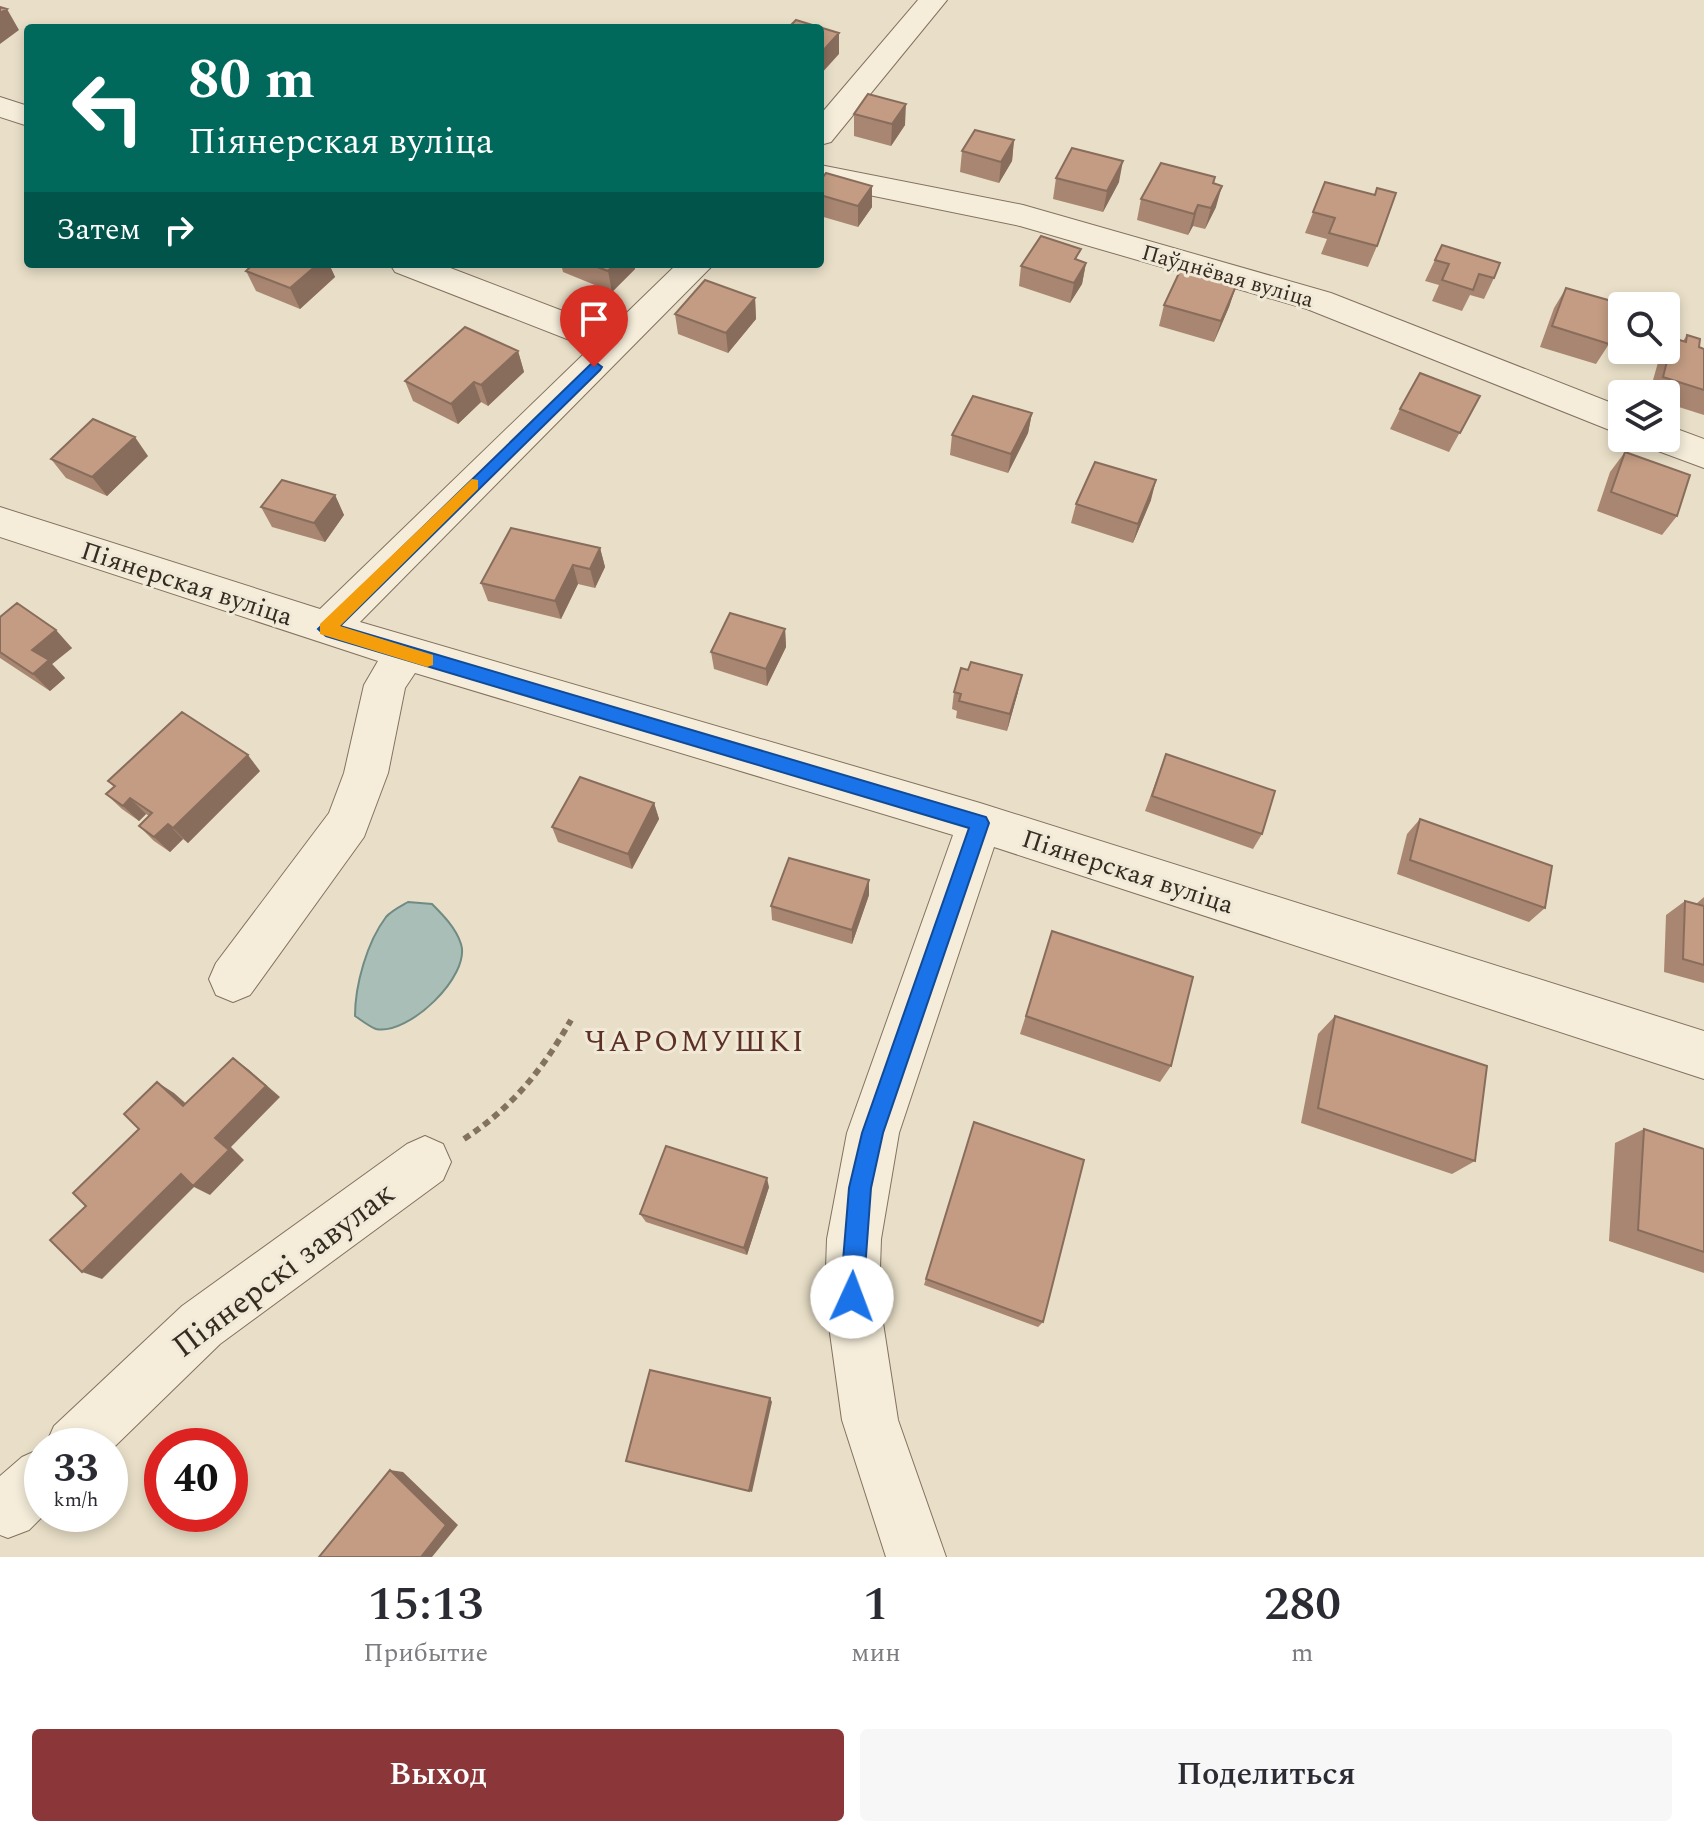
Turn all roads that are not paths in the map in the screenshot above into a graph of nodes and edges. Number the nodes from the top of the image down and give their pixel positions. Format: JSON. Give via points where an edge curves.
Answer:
{"nodes":[{"id":1,"x":933,"y":0,"type":"edge"},
{"id":2,"x":0,"y":106,"type":"edge"},
{"id":3,"x":24,"y":115,"type":"edge"},
{"id":4,"x":824,"y":130,"type":"edge"},
{"id":5,"x":824,"y":176,"type":"edge"},
{"id":6,"x":417,"y":268,"type":"edge"},
{"id":7,"x":693,"y":268,"type":"edge"},
{"id":8,"x":616,"y":345,"type":"junction"},
{"id":9,"x":1608,"y":416,"type":"edge"},
{"id":10,"x":1680,"y":445,"type":"edge"},
{"id":11,"x":1704,"y":454,"type":"edge"},
{"id":12,"x":0,"y":522,"type":"edge"},
{"id":13,"x":326,"y":629,"type":"junction"},
{"id":14,"x":405,"y":653,"type":"junction"},
{"id":15,"x":980,"y":823,"type":"junction"},
{"id":16,"x":233,"y":979,"type":"dead end"},
{"id":17,"x":1704,"y":1055,"type":"edge"},
{"id":18,"x":425,"y":1162,"type":"road end"},
{"id":19,"x":93,"y":1428,"type":"edge"},
{"id":20,"x":24,"y":1494,"type":"edge"},
{"id":21,"x":0,"y":1505,"type":"edge"},
{"id":22,"x":916,"y":1557,"type":"edge"}],
"edges":[{"from":1,"to":4,"type":"street"},
{"from":2,"to":3,"type":"street"},
{"from":5,"to":9,"type":"street","name":"Паўднёвая вуліца","via":[[1023,216],[1319,301]]},
{"from":6,"to":8,"type":"street"},
{"from":7,"to":8,"type":"street"},
{"from":8,"to":13,"type":"street"},
{"from":10,"to":11,"type":"street"},
{"from":12,"to":13,"type":"street","name":"Піянерская вуліца"},
{"from":13,"to":14,"type":"street","name":"Піянерская вуліца"},
{"from":14,"to":15,"type":"street","name":"Піянерская вуліца"},
{"from":14,"to":16,"type":"street","via":[[385,685],[366,773],[348,823]]},
{"from":15,"to":17,"type":"street","name":"Піянерская вуліца"},
{"from":15,"to":22,"type":"street","via":[[873,1133],[854,1239],[852,1297],[870,1420]]},
{"from":18,"to":19,"type":"street","name":"Піянерскі завулак","via":[[201,1325]]},
{"from":20,"to":21,"type":"street","via":[[8,1509]]}]}
